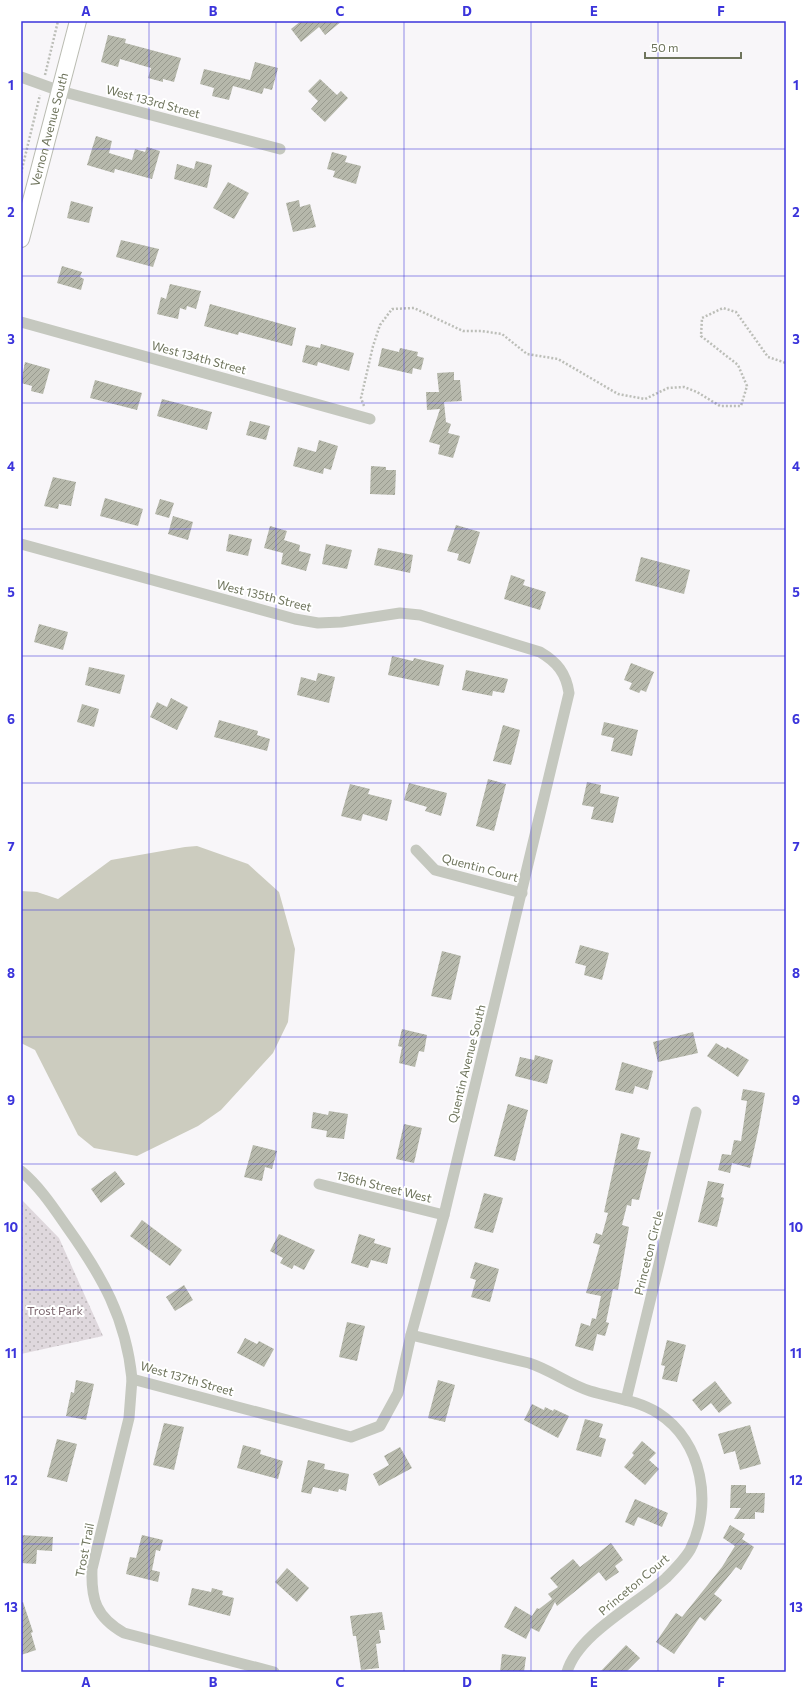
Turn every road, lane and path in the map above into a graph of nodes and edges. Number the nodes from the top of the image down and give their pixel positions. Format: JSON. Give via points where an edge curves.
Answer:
{"nodes":[{"id":1,"x":78,"y":21,"type":"edge"},
{"id":2,"x":21,"y":77,"type":"edge"},
{"id":3,"x":60,"y":91,"type":"junction"},
{"id":4,"x":280,"y":149,"type":"dead end"},
{"id":5,"x":21,"y":239,"type":"edge"},
{"id":6,"x":21,"y":322,"type":"edge"},
{"id":7,"x":786,"y":363,"type":"edge"},
{"id":8,"x":370,"y":419,"type":"joint"},
{"id":9,"x":21,"y":544,"type":"edge"},
{"id":10,"x":564,"y":673,"type":"joint"},
{"id":11,"x":416,"y":850,"type":"dead end"},
{"id":12,"x":522,"y":893,"type":"junction"},
{"id":13,"x":696,"y":1112,"type":"dead end"},
{"id":14,"x":21,"y":1171,"type":"edge"},
{"id":15,"x":319,"y":1184,"type":"dead end"},
{"id":16,"x":444,"y":1215,"type":"junction"},
{"id":17,"x":411,"y":1335,"type":"junction"},
{"id":18,"x":132,"y":1379,"type":"junction"},
{"id":19,"x":626,"y":1400,"type":"junction"},
{"id":20,"x":350,"y":1437,"type":"joint"},
{"id":21,"x":274,"y":1672,"type":"edge"},
{"id":22,"x":567,"y":1672,"type":"edge"}],
"edges":[{"from":1,"to":3,"type":"street","name":"Vernon Avenue South"},
{"from":2,"to":3,"type":"street","name":"West 133rd Street"},
{"from":3,"to":4,"type":"street","name":"West 133rd Street"},
{"from":3,"to":5,"type":"street","name":"Vernon Avenue South"},
{"from":6,"to":8,"type":"street","name":"West 134th Street"},
{"from":7,"to":8,"type":"path","via":[[768,358],[736,312],[723,308],[702,318],[701,336],[738,365],[747,386],[741,406],[720,406],[684,387],[668,388],[645,399],[618,394],[558,358],[528,354],[502,334],[463,331],[414,308],[392,309],[380,325],[361,398]]},
{"from":9,"to":10,"type":"street","name":"West 135th Street","via":[[295,619],[318,623],[400,613],[420,615],[540,652],[558,665]]},
{"from":10,"to":12,"type":"street","name":"Quentin Avenue South","via":[[569,693],[567,705]]},
{"from":11,"to":12,"type":"street","name":"Quentin Court","via":[[435,870]]},
{"from":12,"to":16,"type":"street","name":"Quentin Avenue South"},
{"from":13,"to":19,"type":"street","name":"Princeton Circle"},
{"from":14,"to":18,"type":"street","name":"West 137th Street","via":[[46,1196],[85,1252],[110,1294],[121,1324]]},
{"from":15,"to":16,"type":"street","name":"136th Street West"},
{"from":16,"to":17,"type":"street","name":"Quentin Avenue South"},
{"from":17,"to":19,"type":"street","via":[[530,1363],[589,1390]]},
{"from":17,"to":20,"type":"street","name":"Quentin Avenue South","via":[[398,1393],[380,1426]]},
{"from":18,"to":20,"type":"street","name":"West 137th Street"},
{"from":18,"to":21,"type":"street","name":"Trost Trail","via":[[129,1418],[92,1569],[93,1599],[100,1614],[124,1633]]},
{"from":19,"to":22,"type":"street","name":"Princeton Court","via":[[659,1414],[685,1439],[701,1477],[702,1515],[689,1551],[678,1566],[589,1638],[577,1651]]}]}
